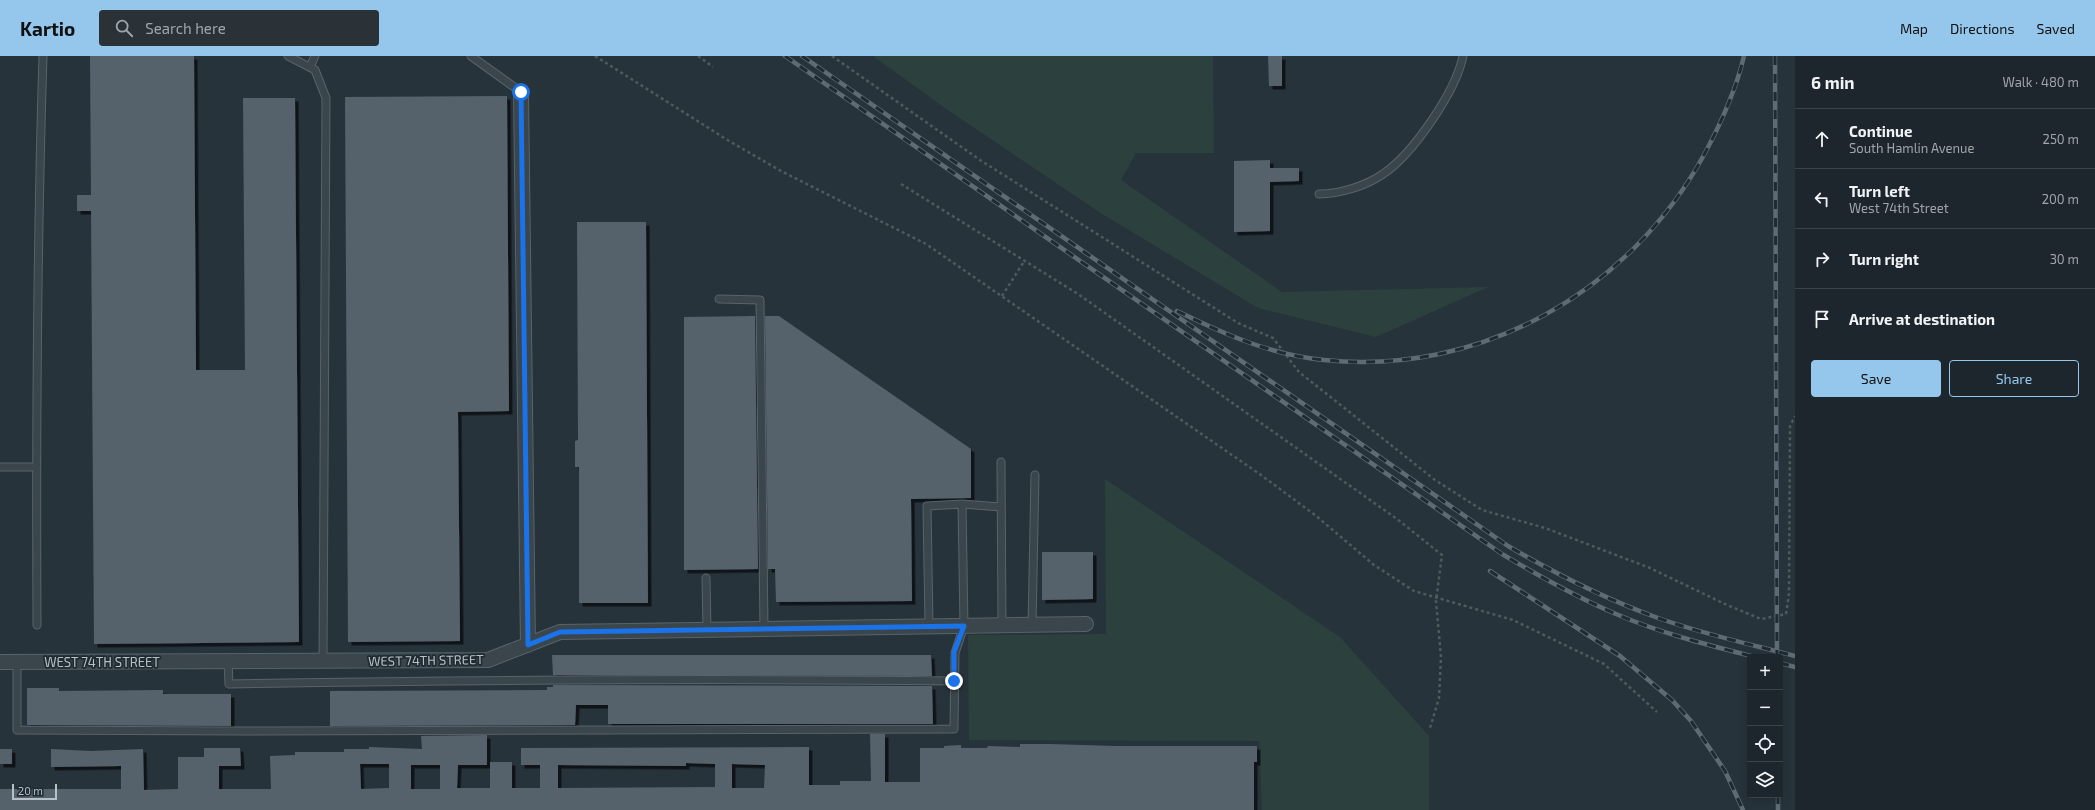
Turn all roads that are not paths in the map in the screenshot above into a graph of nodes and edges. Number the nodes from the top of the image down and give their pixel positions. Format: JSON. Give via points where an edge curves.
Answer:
{"nodes":[{"id":1,"x":43,"y":56,"type":"edge"},
{"id":2,"x":288,"y":56,"type":"edge"},
{"id":3,"x":314,"y":56,"type":"edge"},
{"id":4,"x":471,"y":56,"type":"edge"},
{"id":5,"x":1463,"y":56,"type":"edge"},
{"id":6,"x":310,"y":67,"type":"junction"},
{"id":7,"x":521,"y":92,"type":"joint"},
{"id":8,"x":1319,"y":194,"type":"dead end"},
{"id":9,"x":719,"y":300,"type":"dead end"},
{"id":10,"x":1001,"y":462,"type":"dead end"},
{"id":11,"x":0,"y":467,"type":"edge"},
{"id":12,"x":36,"y":468,"type":"junction"},
{"id":13,"x":1035,"y":475,"type":"dead end"},
{"id":14,"x":962,"y":504,"type":"junction"},
{"id":15,"x":1001,"y":507,"type":"junction"},
{"id":16,"x":706,"y":578,"type":"dead end"},
{"id":17,"x":1086,"y":624,"type":"dead end"},
{"id":18,"x":37,"y":625,"type":"dead end"},
{"id":19,"x":1002,"y":625,"type":"junction"},
{"id":20,"x":929,"y":626,"type":"junction"},
{"id":21,"x":964,"y":626,"type":"junction"},
{"id":22,"x":1032,"y":626,"type":"junction"},
{"id":23,"x":764,"y":629,"type":"junction"},
{"id":24,"x":707,"y":630,"type":"junction"},
{"id":25,"x":528,"y":645,"type":"junction"},
{"id":26,"x":228,"y":661,"type":"junction"},
{"id":27,"x":323,"y":661,"type":"junction"},
{"id":28,"x":0,"y":662,"type":"edge"},
{"id":29,"x":17,"y":662,"type":"junction"},
{"id":30,"x":954,"y":681,"type":"junction"}],
"edges":[{"from":1,"to":12,"type":"lane"},
{"from":2,"to":6,"type":"lane"},
{"from":3,"to":6,"type":"lane"},
{"from":4,"to":7,"type":"lane"},
{"from":5,"to":8,"type":"lane","via":[[1443,104],[1415,144],[1383,174],[1358,186],[1329,194]]},
{"from":6,"to":27,"type":"lane","via":[[315,70],[326,98]]},
{"from":7,"to":25,"type":"street"},
{"from":9,"to":23,"type":"lane","via":[[760,300]]},
{"from":10,"to":15,"type":"lane"},
{"from":11,"to":12,"type":"lane"},
{"from":12,"to":18,"type":"lane"},
{"from":13,"to":22,"type":"lane"},
{"from":14,"to":15,"type":"lane"},
{"from":14,"to":20,"type":"lane","via":[[927,506]]},
{"from":14,"to":21,"type":"lane"},
{"from":15,"to":19,"type":"lane"},
{"from":16,"to":24,"type":"lane"},
{"from":17,"to":22,"type":"street","name":"WEST 74TH STREET"},
{"from":19,"to":21,"type":"street","name":"WEST 74TH STREET"},
{"from":19,"to":22,"type":"street","name":"WEST 74TH STREET"},
{"from":20,"to":21,"type":"street","name":"WEST 74TH STREET"},
{"from":20,"to":23,"type":"street","name":"WEST 74TH STREET"},
{"from":21,"to":30,"type":"lane","via":[[954,652]]},
{"from":23,"to":24,"type":"street","name":"WEST 74TH STREET"},
{"from":24,"to":25,"type":"street","name":"WEST 74TH STREET","via":[[560,632]]},
{"from":25,"to":27,"type":"street","name":"WEST 74TH STREET","via":[[488,660]]},
{"from":26,"to":27,"type":"street","name":"WEST 74TH STREET"},
{"from":26,"to":29,"type":"street","name":"WEST 74TH STREET"},
{"from":26,"to":30,"type":"lane","via":[[229,684]]},
{"from":28,"to":29,"type":"street","name":"WEST 74TH STREET"},
{"from":29,"to":30,"type":"lane","via":[[16,730],[245,732],[954,729]]}]}
